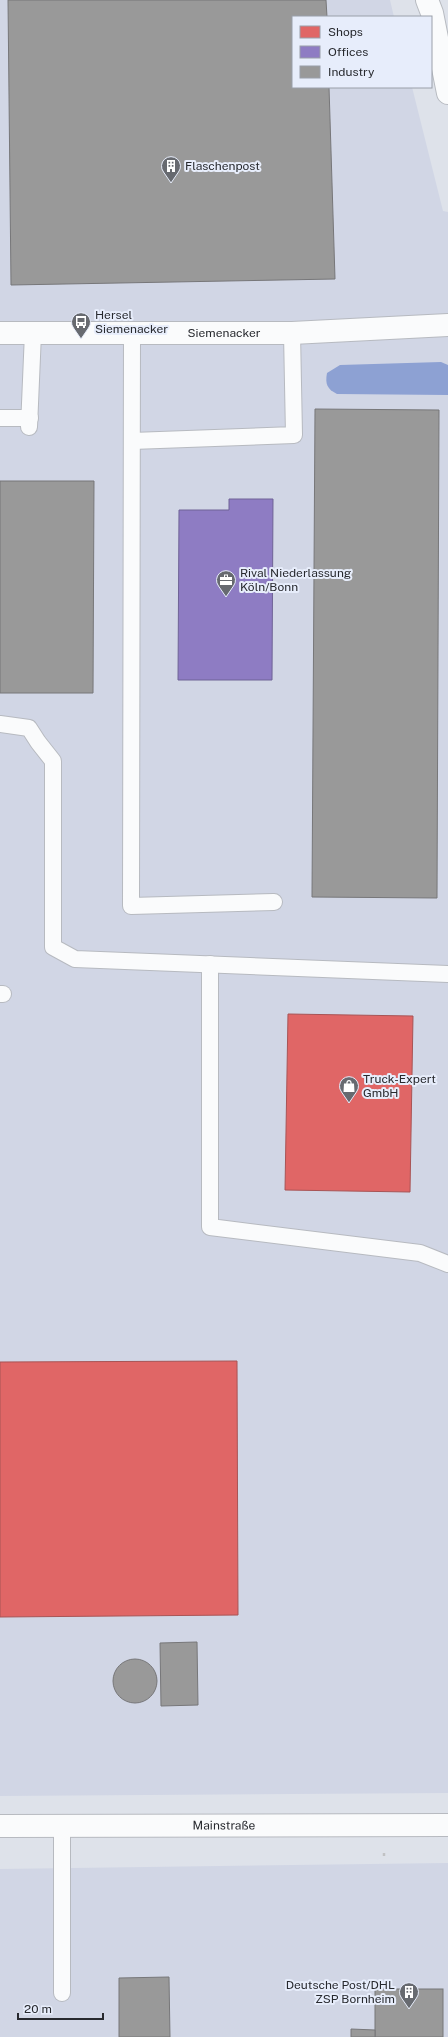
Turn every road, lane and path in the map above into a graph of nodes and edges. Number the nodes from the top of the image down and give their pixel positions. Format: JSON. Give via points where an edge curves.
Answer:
{"nodes":[{"id":1,"x":427,"y":0,"type":"edge"},
{"id":2,"x":448,"y":93,"type":"edge"},
{"id":3,"x":448,"y":325,"type":"edge"},
{"id":4,"x":292,"y":332,"type":"junction"},
{"id":5,"x":33,"y":333,"type":"junction"},
{"id":6,"x":132,"y":333,"type":"junction"},
{"id":7,"x":0,"y":334,"type":"edge"},
{"id":8,"x":0,"y":418,"type":"edge"},
{"id":9,"x":132,"y":441,"type":"junction"},
{"id":10,"x":0,"y":724,"type":"edge"},
{"id":11,"x":274,"y":902,"type":"dead end"},
{"id":12,"x":210,"y":964,"type":"junction"},
{"id":13,"x":448,"y":974,"type":"edge"},
{"id":14,"x":448,"y":1264,"type":"edge"},
{"id":15,"x":62,"y":1825,"type":"junction"},
{"id":16,"x":448,"y":1825,"type":"edge"},
{"id":17,"x":0,"y":1826,"type":"edge"},
{"id":18,"x":62,"y":1993,"type":"dead end"}],
"edges":[{"from":1,"to":2,"type":"street","via":[[432,13]]},
{"from":3,"to":4,"type":"street","name":"Siemenacker"},
{"from":4,"to":6,"type":"street","name":"Siemenacker"},
{"from":4,"to":9,"type":"lane","via":[[294,435]]},
{"from":5,"to":6,"type":"street","name":"Siemenacker"},
{"from":5,"to":7,"type":"street","name":"Siemenacker"},
{"from":5,"to":8,"type":"lane","via":[[29,422]]},
{"from":6,"to":9,"type":"lane"},
{"from":9,"to":11,"type":"lane","via":[[131,906]]},
{"from":10,"to":12,"type":"lane","via":[[29,728],[54,760],[53,947],[75,959]]},
{"from":12,"to":13,"type":"lane"},
{"from":12,"to":14,"type":"lane","via":[[210,1228],[420,1253]]},
{"from":15,"to":16,"type":"street","name":"Mainstraße"},
{"from":15,"to":17,"type":"street","name":"Mainstraße"},
{"from":15,"to":18,"type":"lane"}]}
